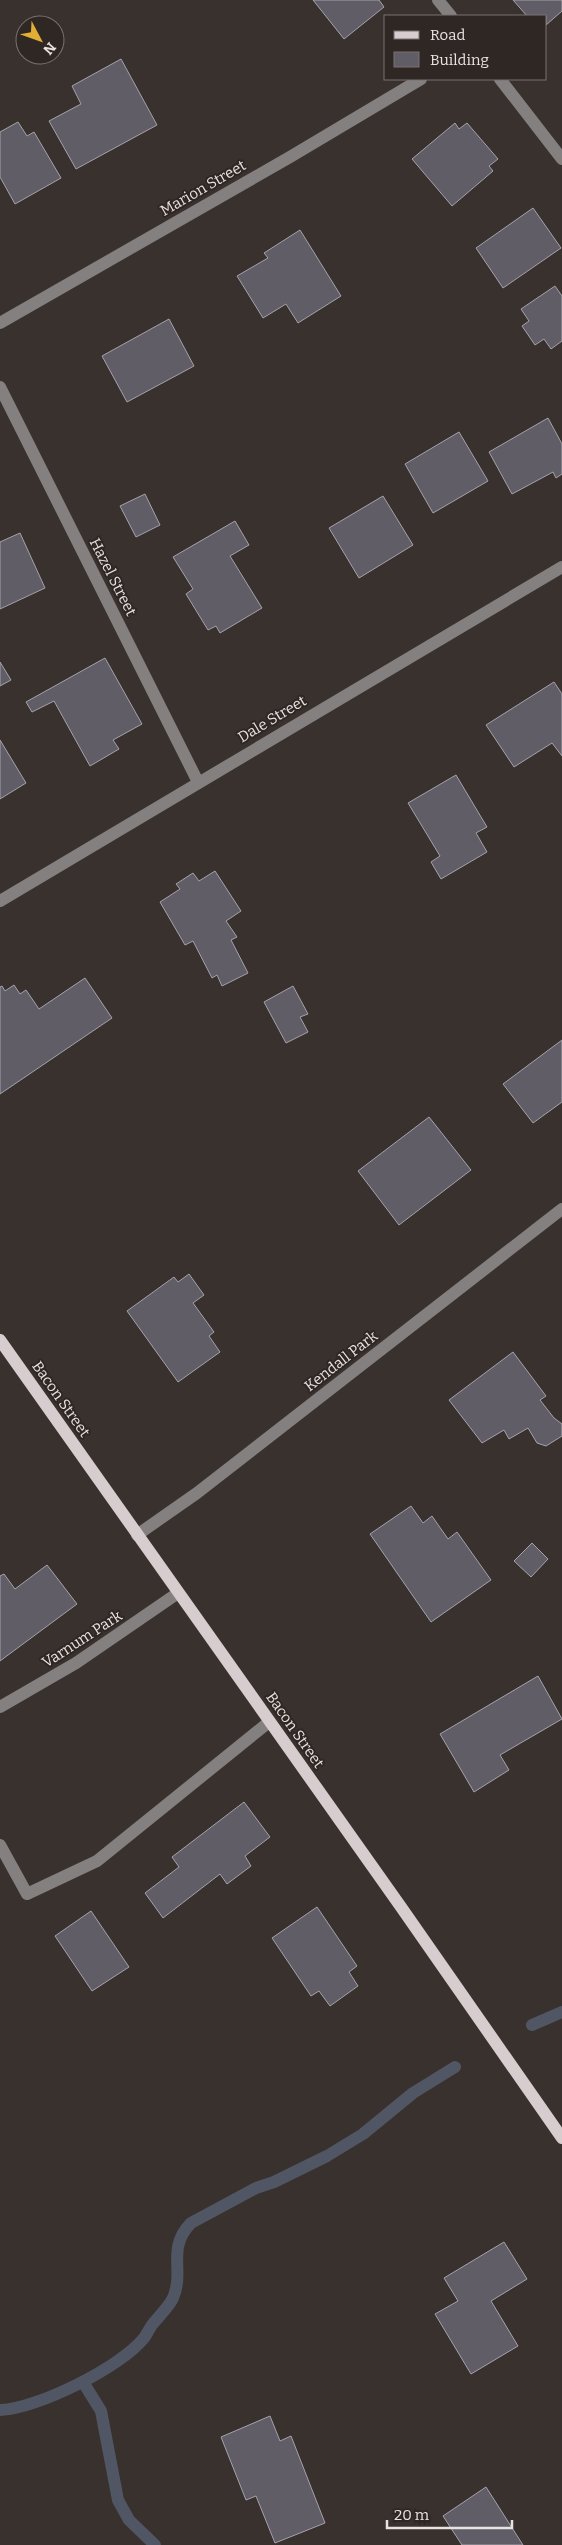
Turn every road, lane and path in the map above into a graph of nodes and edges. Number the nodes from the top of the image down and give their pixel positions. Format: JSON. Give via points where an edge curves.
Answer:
{"nodes":[{"id":1,"x":438,"y":0,"type":"edge"},
{"id":2,"x":450,"y":15,"type":"edge"},
{"id":3,"x":419,"y":80,"type":"edge"},
{"id":4,"x":501,"y":80,"type":"edge"},
{"id":5,"x":562,"y":159,"type":"edge"},
{"id":6,"x":0,"y":323,"type":"edge"},
{"id":7,"x":0,"y":387,"type":"edge"},
{"id":8,"x":562,"y":567,"type":"edge"},
{"id":9,"x":198,"y":782,"type":"junction"},
{"id":10,"x":0,"y":901,"type":"edge"},
{"id":11,"x":562,"y":1209,"type":"edge"},
{"id":12,"x":1,"y":1345,"type":"edge"},
{"id":13,"x":137,"y":1535,"type":"junction"},
{"id":14,"x":178,"y":1593,"type":"junction"},
{"id":15,"x":0,"y":1707,"type":"edge"},
{"id":16,"x":270,"y":1722,"type":"junction"},
{"id":17,"x":0,"y":1845,"type":"edge"},
{"id":18,"x":562,"y":2138,"type":"edge"}],
"edges":[{"from":1,"to":2,"type":"street"},
{"from":3,"to":6,"type":"street","name":"Marion Street"},
{"from":4,"to":5,"type":"street"},
{"from":7,"to":9,"type":"street","name":"Hazel Street"},
{"from":8,"to":9,"type":"street","name":"Dale Street"},
{"from":9,"to":10,"type":"street","name":"Dale Street"},
{"from":11,"to":13,"type":"street","name":"Kendall Park","via":[[197,1493]]},
{"from":12,"to":13,"type":"main road","name":"Bacon Street"},
{"from":13,"to":14,"type":"main road","name":"Bacon Street"},
{"from":14,"to":15,"type":"street","name":"Varnum Park","via":[[76,1663]]},
{"from":14,"to":16,"type":"main road","name":"Bacon Street"},
{"from":16,"to":17,"type":"street","via":[[97,1861],[27,1894]]},
{"from":16,"to":18,"type":"main road","name":"Bacon Street"}]}
